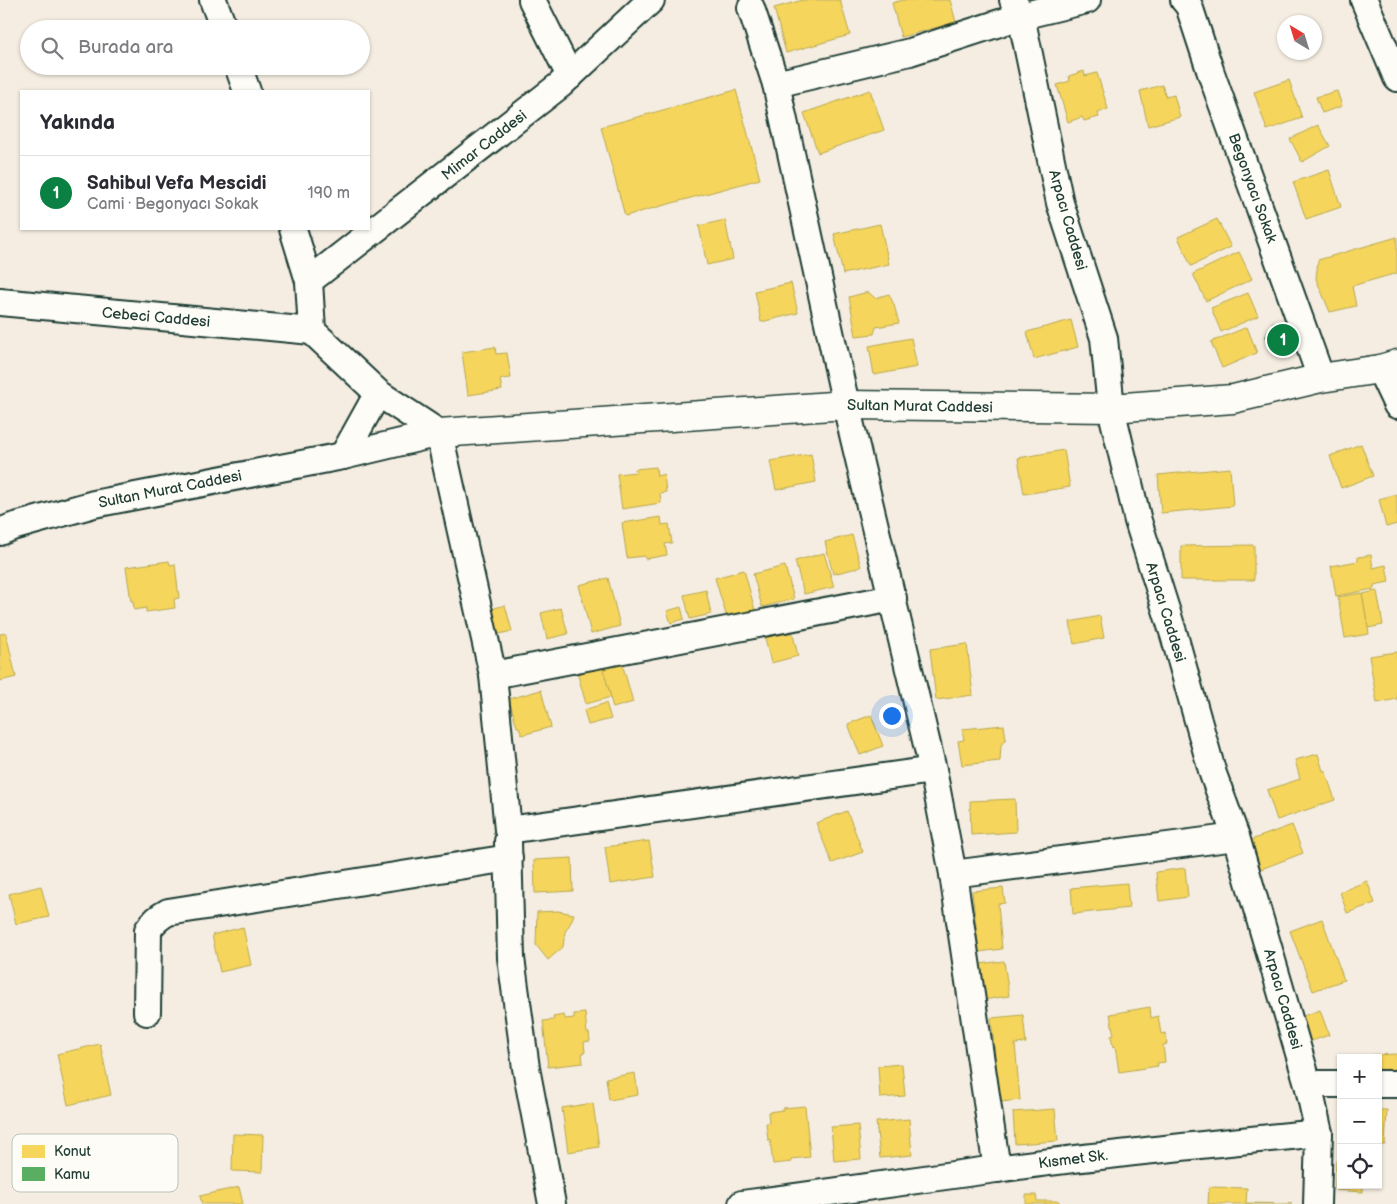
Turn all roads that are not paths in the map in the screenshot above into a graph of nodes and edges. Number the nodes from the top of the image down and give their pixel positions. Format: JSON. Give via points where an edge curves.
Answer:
{"nodes":[{"id":1,"x":213,"y":0,"type":"edge"},
{"id":2,"x":532,"y":0,"type":"edge"},
{"id":3,"x":651,"y":0,"type":"edge"},
{"id":4,"x":1087,"y":0,"type":"edge"},
{"id":5,"x":1364,"y":0,"type":"edge"},
{"id":6,"x":1192,"y":2,"type":"edge"},
{"id":7,"x":751,"y":8,"type":"dead end"},
{"id":8,"x":1017,"y":8,"type":"edge"},
{"id":9,"x":221,"y":20,"type":"edge"},
{"id":10,"x":241,"y":75,"type":"edge"},
{"id":11,"x":570,"y":76,"type":"junction"},
{"id":12,"x":1397,"y":78,"type":"edge"},
{"id":13,"x":776,"y":84,"type":"junction"},
{"id":14,"x":247,"y":90,"type":"edge"},
{"id":15,"x":293,"y":230,"type":"edge"},
{"id":16,"x":310,"y":281,"type":"junction"},
{"id":17,"x":0,"y":302,"type":"edge"},
{"id":18,"x":312,"y":331,"type":"junction"},
{"id":19,"x":1388,"y":366,"type":"edge"},
{"id":20,"x":1321,"y":378,"type":"junction"},
{"id":21,"x":378,"y":393,"type":"junction"},
{"id":22,"x":846,"y":405,"type":"junction"},
{"id":23,"x":1397,"y":405,"type":"edge"},
{"id":24,"x":1111,"y":408,"type":"junction"},
{"id":25,"x":439,"y":433,"type":"junction"},
{"id":26,"x":343,"y":456,"type":"junction"},
{"id":27,"x":0,"y":532,"type":"edge"},
{"id":28,"x":893,"y":598,"type":"junction"},
{"id":29,"x":493,"y":675,"type":"junction"},
{"id":30,"x":933,"y":770,"type":"junction"},
{"id":31,"x":508,"y":830,"type":"junction"},
{"id":32,"x":1236,"y":837,"type":"junction"},
{"id":33,"x":509,"y":858,"type":"junction"},
{"id":34,"x":953,"y":874,"type":"junction"},
{"id":35,"x":148,"y":1012,"type":"dead end"},
{"id":36,"x":1308,"y":1084,"type":"junction"},
{"id":37,"x":1337,"y":1084,"type":"edge"},
{"id":38,"x":1382,"y":1084,"type":"edge"},
{"id":39,"x":1397,"y":1084,"type":"edge"},
{"id":40,"x":1320,"y":1133,"type":"junction"},
{"id":41,"x":997,"y":1168,"type":"junction"},
{"id":42,"x":827,"y":1199,"type":"edge"},
{"id":43,"x":552,"y":1204,"type":"edge"},
{"id":44,"x":742,"y":1204,"type":"edge"},
{"id":45,"x":1317,"y":1204,"type":"edge"}],
"edges":[{"from":1,"to":9,"type":"street"},
{"from":2,"to":11,"type":"street"},
{"from":3,"to":11,"type":"street","name":"Mimar Caddesi"},
{"from":4,"to":8,"type":"street"},
{"from":5,"to":12,"type":"street"},
{"from":6,"to":20,"type":"street","name":"Begonyacı Sokak"},
{"from":7,"to":13,"type":"street"},
{"from":8,"to":13,"type":"street","via":[[910,52]]},
{"from":8,"to":24,"type":"street","name":"Arpacı Caddesi","via":[[1060,203],[1104,338]]},
{"from":10,"to":14,"type":"street"},
{"from":11,"to":16,"type":"street","name":"Mimar Caddesi"},
{"from":13,"to":22,"type":"street"},
{"from":15,"to":16,"type":"street"},
{"from":16,"to":18,"type":"street"},
{"from":17,"to":18,"type":"street","name":"Cebeci Caddesi"},
{"from":18,"to":21,"type":"street"},
{"from":19,"to":20,"type":"main road","name":"Sultan Murat Caddesi"},
{"from":19,"to":23,"type":"street"},
{"from":20,"to":24,"type":"main road","name":"Sultan Murat Caddesi","via":[[1233,399]]},
{"from":21,"to":25,"type":"street"},
{"from":21,"to":26,"type":"street"},
{"from":22,"to":24,"type":"main road","name":"Sultan Murat Caddesi"},
{"from":22,"to":25,"type":"main road","name":"Sultan Murat Caddesi"},
{"from":22,"to":28,"type":"street"},
{"from":24,"to":32,"type":"street","name":"Arpacı Caddesi","via":[[1138,521],[1213,774]]},
{"from":25,"to":26,"type":"street","name":"Sultan Murat Caddesi"},
{"from":25,"to":29,"type":"street"},
{"from":26,"to":27,"type":"street","name":"Sultan Murat Caddesi","via":[[94,504]]},
{"from":28,"to":29,"type":"street"},
{"from":28,"to":30,"type":"street"},
{"from":29,"to":31,"type":"street"},
{"from":30,"to":31,"type":"street"},
{"from":30,"to":34,"type":"street"},
{"from":31,"to":33,"type":"street"},
{"from":32,"to":34,"type":"street"},
{"from":32,"to":36,"type":"street","name":"Arpacı Caddesi"},
{"from":33,"to":35,"type":"street","via":[[168,912],[153,922],[148,930]]},
{"from":33,"to":43,"type":"street","via":[[511,958],[526,1068]]},
{"from":34,"to":41,"type":"street"},
{"from":36,"to":37,"type":"street"},
{"from":36,"to":40,"type":"street","name":"Arpacı Caddesi"},
{"from":38,"to":39,"type":"street"},
{"from":40,"to":41,"type":"street","name":"Kısmet Sk."},
{"from":40,"to":45,"type":"street","name":"Arpacı Caddesi"},
{"from":41,"to":42,"type":"street","name":"Kısmet Sk."},
{"from":42,"to":44,"type":"street","name":"Kısmet Sk."}]}
